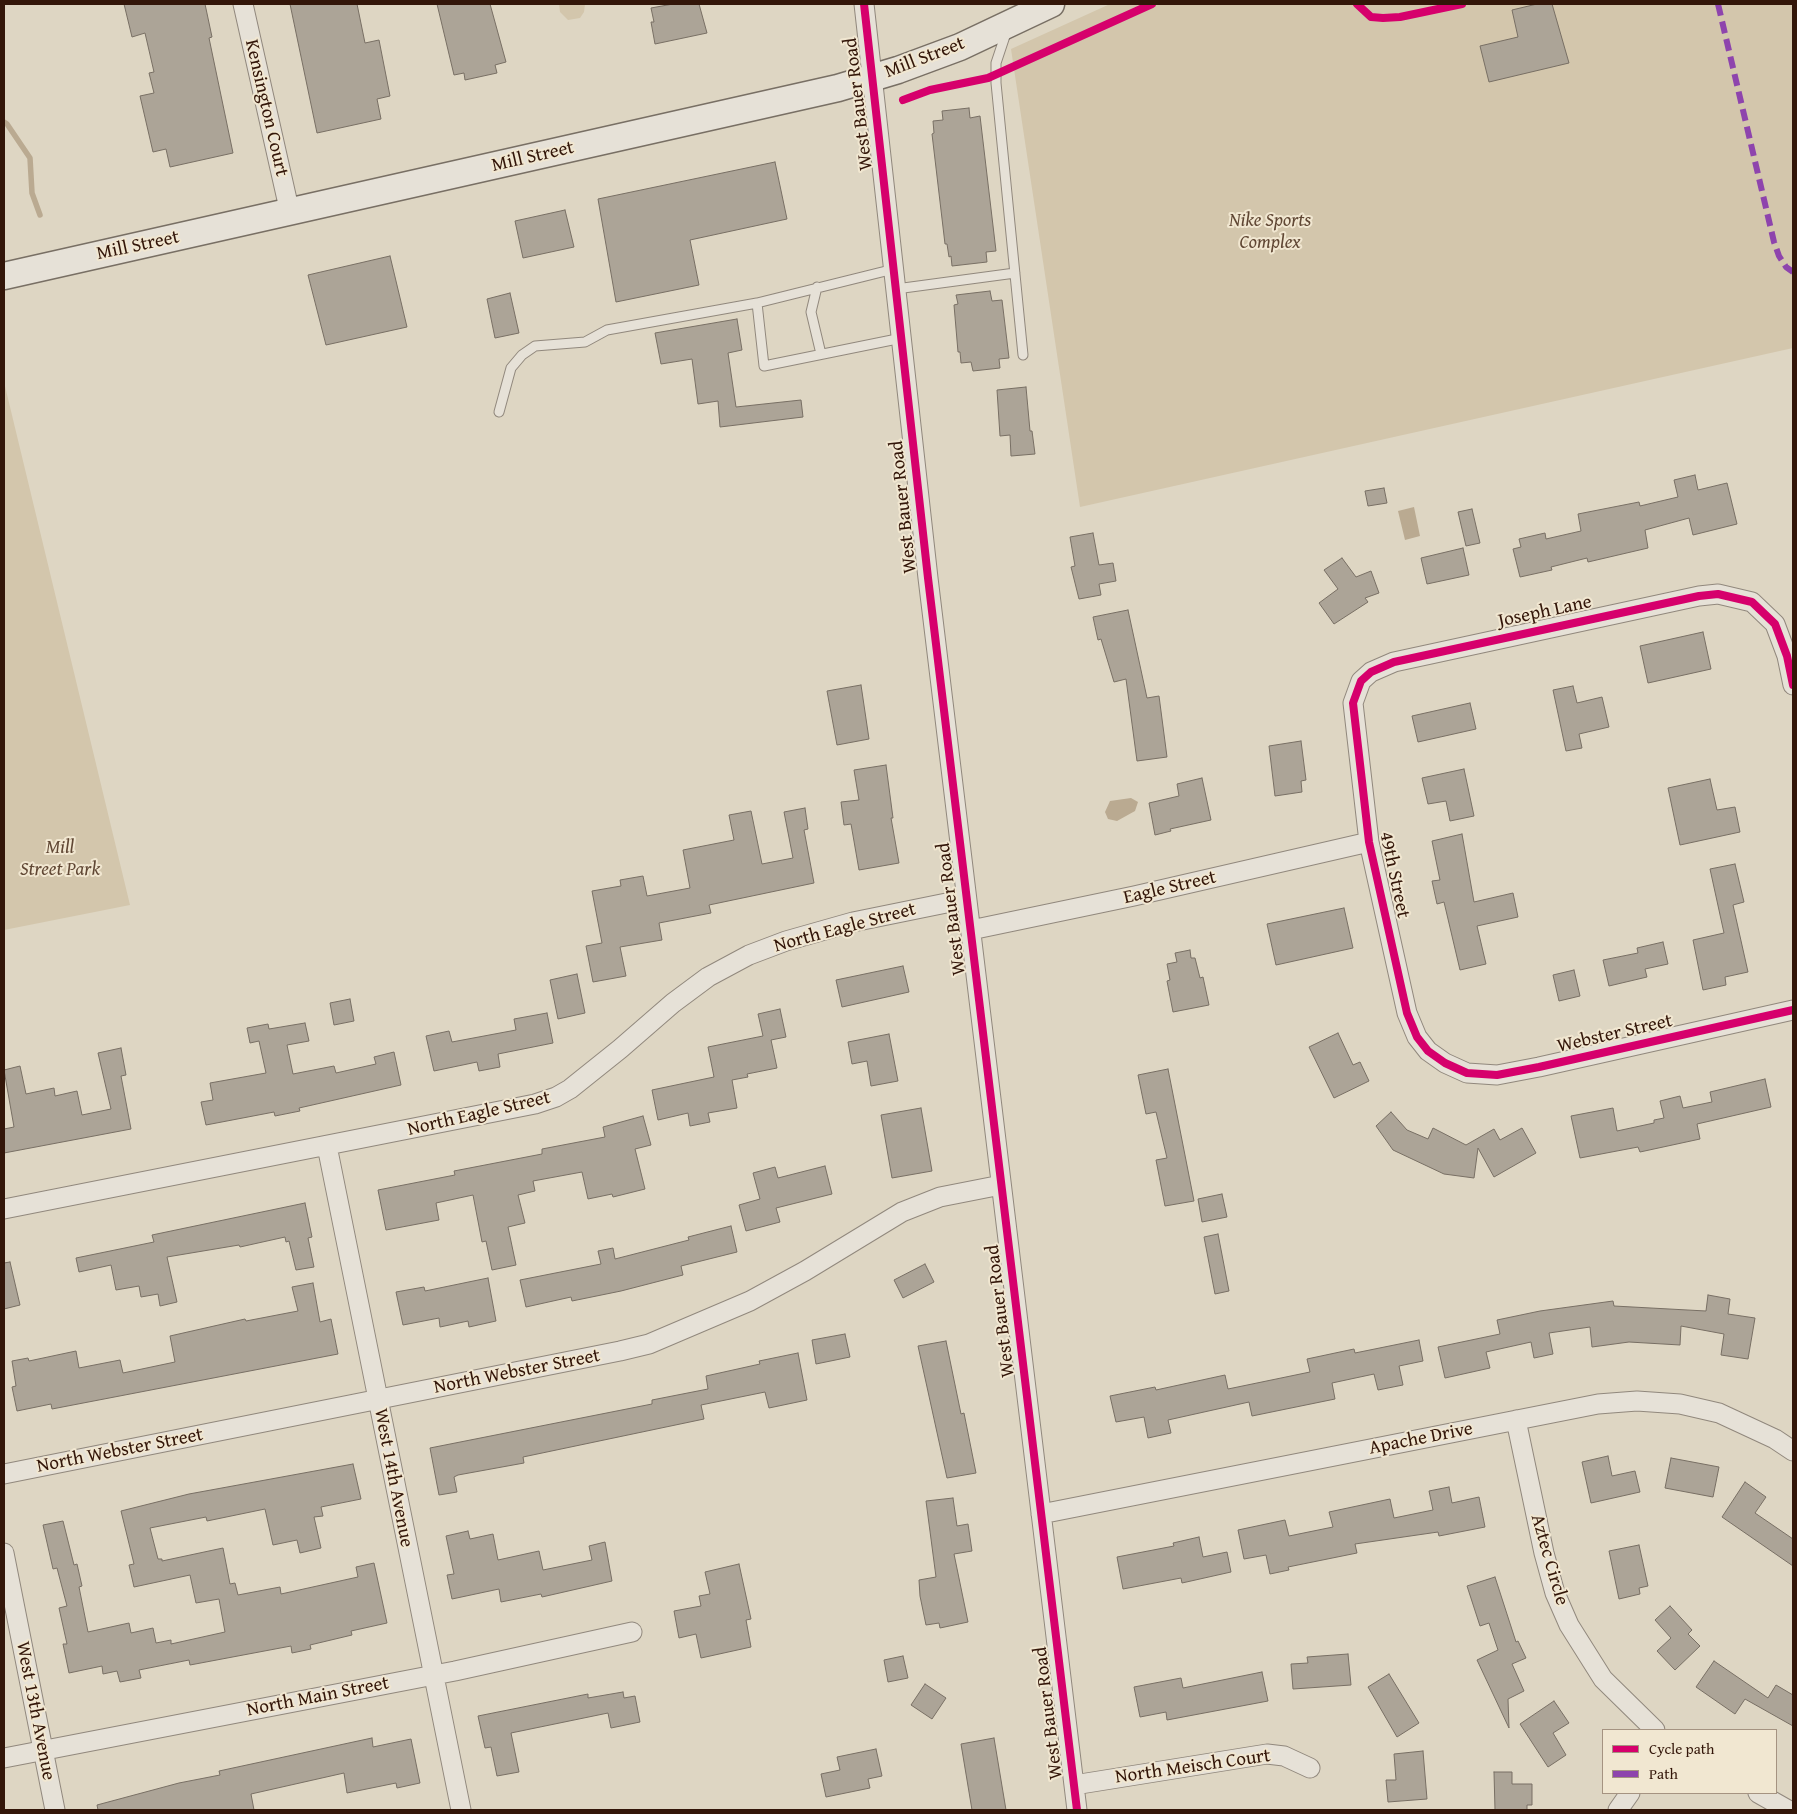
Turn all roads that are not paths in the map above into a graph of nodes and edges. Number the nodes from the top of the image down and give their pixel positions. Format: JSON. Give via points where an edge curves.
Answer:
{"nodes":[{"id":1,"x":243,"y":4,"type":"edge"},
{"id":2,"x":864,"y":4,"type":"edge"},
{"id":3,"x":1051,"y":4,"type":"edge"},
{"id":4,"x":1010,"y":23,"type":"junction"},
{"id":5,"x":872,"y":78,"type":"junction"},
{"id":6,"x":290,"y":213,"type":"junction"},
{"id":7,"x":894,"y":269,"type":"junction"},
{"id":8,"x":1015,"y":273,"type":"junction"},
{"id":9,"x":4,"y":276,"type":"edge"},
{"id":10,"x":816,"y":287,"type":"junction"},
{"id":11,"x":896,"y":289,"type":"junction"},
{"id":12,"x":757,"y":303,"type":"junction"},
{"id":13,"x":902,"y":338,"type":"junction"},
{"id":14,"x":821,"y":354,"type":"junction"},
{"id":15,"x":1023,"y":355,"type":"dead end"},
{"id":16,"x":499,"y":412,"type":"dead end"},
{"id":17,"x":1362,"y":681,"type":"joint"},
{"id":18,"x":1793,"y":685,"type":"edge"},
{"id":19,"x":1369,"y":842,"type":"junction"},
{"id":20,"x":966,"y":899,"type":"junction"},
{"id":21,"x":971,"y":930,"type":"junction"},
{"id":22,"x":1793,"y":1010,"type":"edge"},
{"id":23,"x":1445,"y":1063,"type":"joint"},
{"id":24,"x":327,"y":1146,"type":"junction"},
{"id":25,"x":1001,"y":1185,"type":"junction"},
{"id":26,"x":4,"y":1209,"type":"edge"},
{"id":27,"x":377,"y":1399,"type":"junction"},
{"id":28,"x":1516,"y":1420,"type":"junction"},
{"id":29,"x":1793,"y":1451,"type":"edge"},
{"id":30,"x":4,"y":1474,"type":"edge"},
{"id":31,"x":1041,"y":1514,"type":"junction"},
{"id":32,"x":4,"y":1553,"type":"edge"},
{"id":33,"x":632,"y":1632,"type":"dead end"},
{"id":34,"x":433,"y":1675,"type":"junction"},
{"id":35,"x":1653,"y":1729,"type":"edge"},
{"id":36,"x":43,"y":1750,"type":"junction"},
{"id":37,"x":4,"y":1758,"type":"edge"},
{"id":38,"x":1310,"y":1768,"type":"dead end"},
{"id":39,"x":1074,"y":1785,"type":"junction"},
{"id":40,"x":1629,"y":1794,"type":"edge"},
{"id":41,"x":1760,"y":1794,"type":"edge"},
{"id":42,"x":55,"y":1810,"type":"edge"},
{"id":43,"x":461,"y":1810,"type":"edge"},
{"id":44,"x":1077,"y":1810,"type":"edge"},
{"id":45,"x":1618,"y":1810,"type":"edge"},
{"id":46,"x":1788,"y":1810,"type":"edge"}],
"edges":[{"from":1,"to":6,"type":"street","name":"Kensington Court"},
{"from":2,"to":5,"type":"street","name":"West Bauer Road"},
{"from":3,"to":4,"type":"main road","name":"Mill Street"},
{"from":4,"to":5,"type":"main road","name":"Mill Street","via":[[960,47]]},
{"from":4,"to":8,"type":"lane","via":[[996,63]]},
{"from":5,"to":6,"type":"main road","name":"Mill Street"},
{"from":5,"to":7,"type":"street","name":"West Bauer Road"},
{"from":6,"to":9,"type":"main road","name":"Mill Street"},
{"from":7,"to":10,"type":"lane"},
{"from":7,"to":11,"type":"street","name":"West Bauer Road"},
{"from":8,"to":11,"type":"lane"},
{"from":8,"to":15,"type":"lane"},
{"from":10,"to":12,"type":"lane"},
{"from":10,"to":14,"type":"lane","via":[[811,312]]},
{"from":11,"to":13,"type":"street","name":"West Bauer Road"},
{"from":12,"to":14,"type":"lane","via":[[764,366]]},
{"from":12,"to":16,"type":"lane","via":[[607,330],[585,342],[536,346],[511,368]]},
{"from":13,"to":14,"type":"lane"},
{"from":13,"to":20,"type":"street","name":"West Bauer Road"},
{"from":17,"to":18,"type":"street","name":"Joseph Lane","via":[[1384,665],[1718,594],[1752,602],[1776,624]]},
{"from":17,"to":19,"type":"street","name":"49th Street","via":[[1353,703],[1353,720]]},
{"from":19,"to":21,"type":"street","name":"Eagle Street"},
{"from":19,"to":23,"type":"street","name":"49th Street","via":[[1407,1013],[1416,1036],[1428,1051]]},
{"from":20,"to":21,"type":"street","name":"West Bauer Road"},
{"from":20,"to":24,"type":"street","name":"North Eagle Street","via":[[853,922],[786,941],[730,964],[673,1002],[620,1050],[556,1097]]},
{"from":21,"to":25,"type":"street","name":"West Bauer Road"},
{"from":22,"to":23,"type":"street","name":"Webster Street","via":[[1497,1075],[1466,1073]]},
{"from":24,"to":26,"type":"street","name":"North Eagle Street"},
{"from":24,"to":27,"type":"street","name":"West 14th Avenue"},
{"from":25,"to":27,"type":"street","name":"North Webster Street","via":[[940,1197],[902,1212],[750,1301],[649,1344]]},
{"from":25,"to":31,"type":"street","name":"West Bauer Road"},
{"from":27,"to":30,"type":"street","name":"North Webster Street"},
{"from":27,"to":34,"type":"street","name":"West 14th Avenue"},
{"from":28,"to":29,"type":"street","name":"Apache Drive","via":[[1598,1404],[1637,1401],[1680,1404],[1740,1421]]},
{"from":28,"to":31,"type":"street","name":"Apache Drive"},
{"from":28,"to":35,"type":"street","name":"Aztec Circle","via":[[1544,1552],[1555,1593],[1569,1625],[1603,1678]]},
{"from":31,"to":39,"type":"street","name":"West Bauer Road"},
{"from":32,"to":36,"type":"street","name":"West 13th Avenue"},
{"from":33,"to":34,"type":"street","name":"North Main Street"},
{"from":34,"to":36,"type":"street","name":"North Main Street"},
{"from":34,"to":43,"type":"street","name":"West 14th Avenue"},
{"from":36,"to":37,"type":"street","name":"North Main Street"},
{"from":36,"to":42,"type":"street","name":"West 13th Avenue"},
{"from":38,"to":39,"type":"street","name":"North Meisch Court","via":[[1284,1756],[1267,1754]]},
{"from":39,"to":44,"type":"street","name":"West Bauer Road"},
{"from":40,"to":45,"type":"street"},
{"from":41,"to":46,"type":"street"}]}
